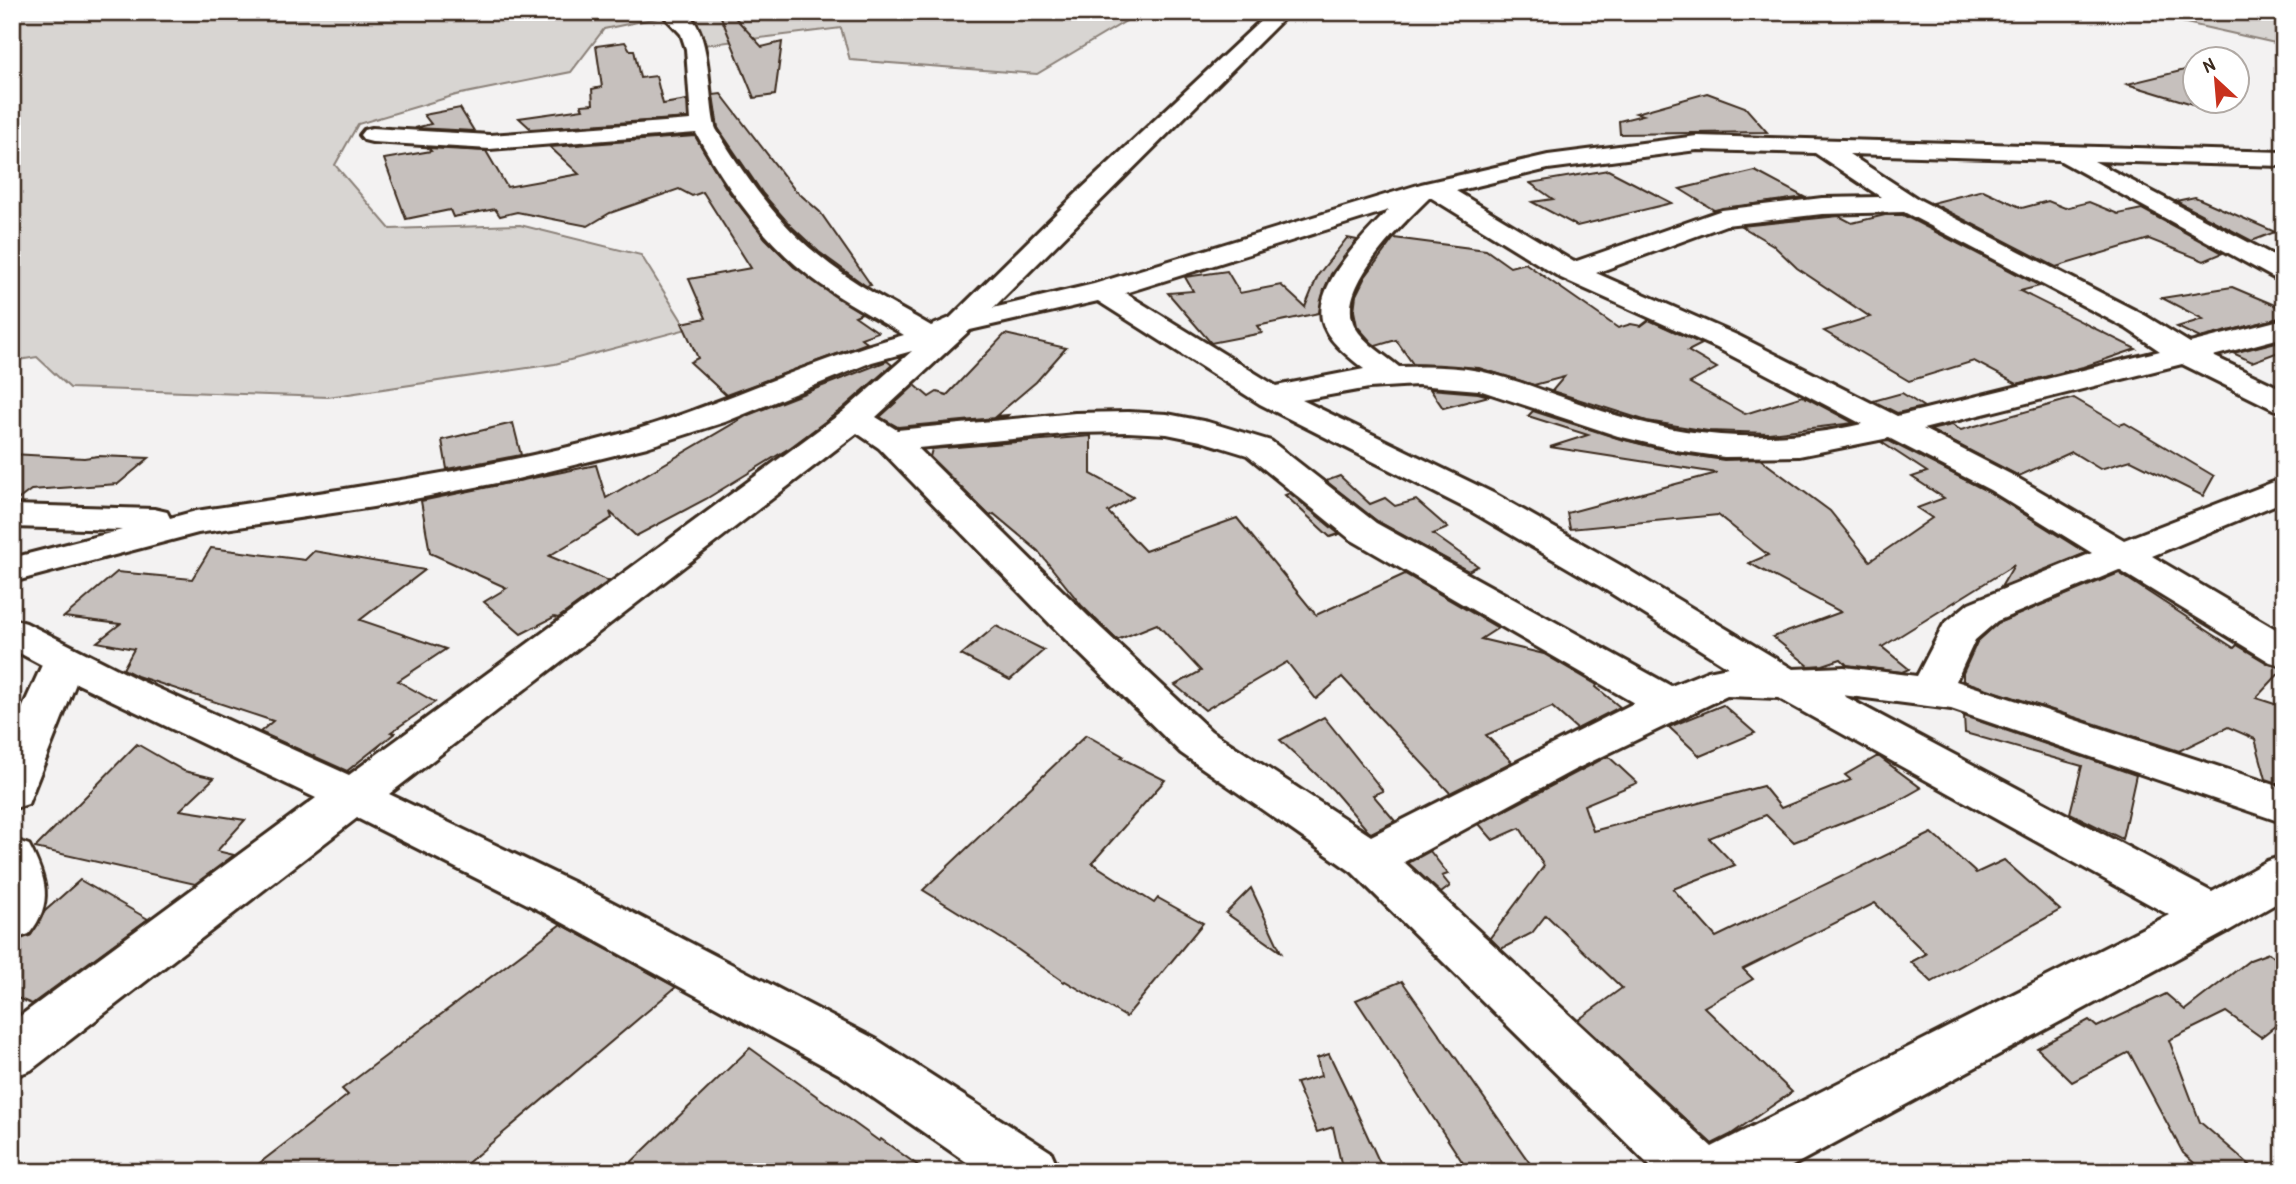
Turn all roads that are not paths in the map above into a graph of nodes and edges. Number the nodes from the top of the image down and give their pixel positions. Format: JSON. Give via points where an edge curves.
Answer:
{"nodes":[{"id":1,"x":669,"y":12,"type":"edge"},
{"id":2,"x":1281,"y":12,"type":"edge"},
{"id":3,"x":704,"y":126,"type":"junction"},
{"id":4,"x":372,"y":135,"type":"dead end"},
{"id":5,"x":1823,"y":148,"type":"junction"},
{"id":6,"x":2063,"y":154,"type":"junction"},
{"id":7,"x":2284,"y":159,"type":"edge"},
{"id":8,"x":1427,"y":190,"type":"junction"},
{"id":9,"x":1909,"y":204,"type":"junction"},
{"id":10,"x":1571,"y":272,"type":"junction"},
{"id":11,"x":2284,"y":272,"type":"edge"},
{"id":12,"x":1102,"y":291,"type":"junction"},
{"id":13,"x":2284,"y":328,"type":"edge"},
{"id":14,"x":945,"y":331,"type":"junction"},
{"id":15,"x":2186,"y":354,"type":"junction"},
{"id":16,"x":1389,"y":374,"type":"junction"},
{"id":17,"x":1271,"y":397,"type":"junction"},
{"id":18,"x":2284,"y":402,"type":"edge"},
{"id":19,"x":1893,"y":426,"type":"junction"},
{"id":20,"x":874,"y":430,"type":"junction"},
{"id":21,"x":2284,"y":488,"type":"edge"},
{"id":22,"x":12,"y":516,"type":"edge"},
{"id":23,"x":196,"y":522,"type":"junction"},
{"id":24,"x":2119,"y":554,"type":"junction"},
{"id":25,"x":12,"y":570,"type":"edge"},
{"id":26,"x":12,"y":632,"type":"edge"},
{"id":27,"x":2284,"y":652,"type":"edge"},
{"id":28,"x":66,"y":658,"type":"junction"},
{"id":29,"x":1786,"y":684,"type":"junction"},
{"id":30,"x":1930,"y":692,"type":"junction"},
{"id":31,"x":1669,"y":704,"type":"junction"},
{"id":32,"x":12,"y":792,"type":"edge"},
{"id":33,"x":355,"y":797,"type":"junction"},
{"id":34,"x":2284,"y":806,"type":"edge"},
{"id":35,"x":12,"y":858,"type":"edge"},
{"id":36,"x":1369,"y":859,"type":"junction"},
{"id":37,"x":2284,"y":875,"type":"edge"},
{"id":38,"x":2213,"y":916,"type":"junction"},
{"id":39,"x":12,"y":920,"type":"edge"},
{"id":40,"x":12,"y":1053,"type":"edge"},
{"id":41,"x":1031,"y":1172,"type":"edge"},
{"id":42,"x":1697,"y":1172,"type":"edge"},
{"id":43,"x":1723,"y":1172,"type":"edge"}],
"edges":[{"from":1,"to":3,"type":"street","via":[[683,20],[694,41]]},
{"from":2,"to":14,"type":"street"},
{"from":3,"to":4,"type":"street","via":[[490,142]]},
{"from":3,"to":14,"type":"street","via":[[738,178],[805,258],[850,290]]},
{"from":5,"to":6,"type":"street"},
{"from":5,"to":8,"type":"street","via":[[1658,146],[1548,162]]},
{"from":5,"to":9,"type":"street"},
{"from":6,"to":7,"type":"street"},
{"from":6,"to":11,"type":"street"},
{"from":8,"to":10,"type":"street"},
{"from":8,"to":12,"type":"street"},
{"from":8,"to":16,"type":"street","via":[[1358,261],[1336,302],[1336,320],[1345,335]]},
{"from":9,"to":10,"type":"street","via":[[1822,206],[1722,218]]},
{"from":9,"to":15,"type":"street","via":[[2136,322]]},
{"from":10,"to":19,"type":"street","via":[[1728,342]]},
{"from":12,"to":14,"type":"street"},
{"from":12,"to":17,"type":"street"},
{"from":13,"to":15,"type":"street"},
{"from":14,"to":20,"type":"street"},
{"from":14,"to":23,"type":"street","via":[[861,356],[713,415],[635,440],[373,495]]},
{"from":15,"to":18,"type":"street"},
{"from":15,"to":19,"type":"street"},
{"from":16,"to":17,"type":"street"},
{"from":16,"to":19,"type":"street","via":[[1472,379],[1621,429],[1709,446],[1793,447]]},
{"from":17,"to":29,"type":"street","via":[[1482,502]]},
{"from":19,"to":24,"type":"street","via":[[2002,483]]},
{"from":20,"to":31,"type":"street","via":[[1128,422],[1167,424],[1259,447],[1363,531]]},
{"from":20,"to":33,"type":"street"},
{"from":20,"to":36,"type":"street","via":[[1196,742]]},
{"from":21,"to":24,"type":"street"},
{"from":22,"to":23,"type":"street"},
{"from":23,"to":25,"type":"street"},
{"from":24,"to":27,"type":"street"},
{"from":24,"to":30,"type":"street","via":[[1983,612],[1958,634]]},
{"from":26,"to":28,"type":"street"},
{"from":28,"to":32,"type":"street"},
{"from":28,"to":33,"type":"street","via":[[124,690]]},
{"from":29,"to":30,"type":"street","via":[[1844,681]]},
{"from":29,"to":31,"type":"street","via":[[1723,681]]},
{"from":29,"to":38,"type":"street"},
{"from":30,"to":34,"type":"street","via":[[1955,695]]},
{"from":31,"to":36,"type":"street"},
{"from":33,"to":40,"type":"street"},
{"from":33,"to":41,"type":"street","via":[[564,900],[858,1057]]},
{"from":35,"to":39,"type":"street","via":[[23,898]]},
{"from":36,"to":42,"type":"street"},
{"from":37,"to":38,"type":"street"},
{"from":38,"to":43,"type":"street"}]}
